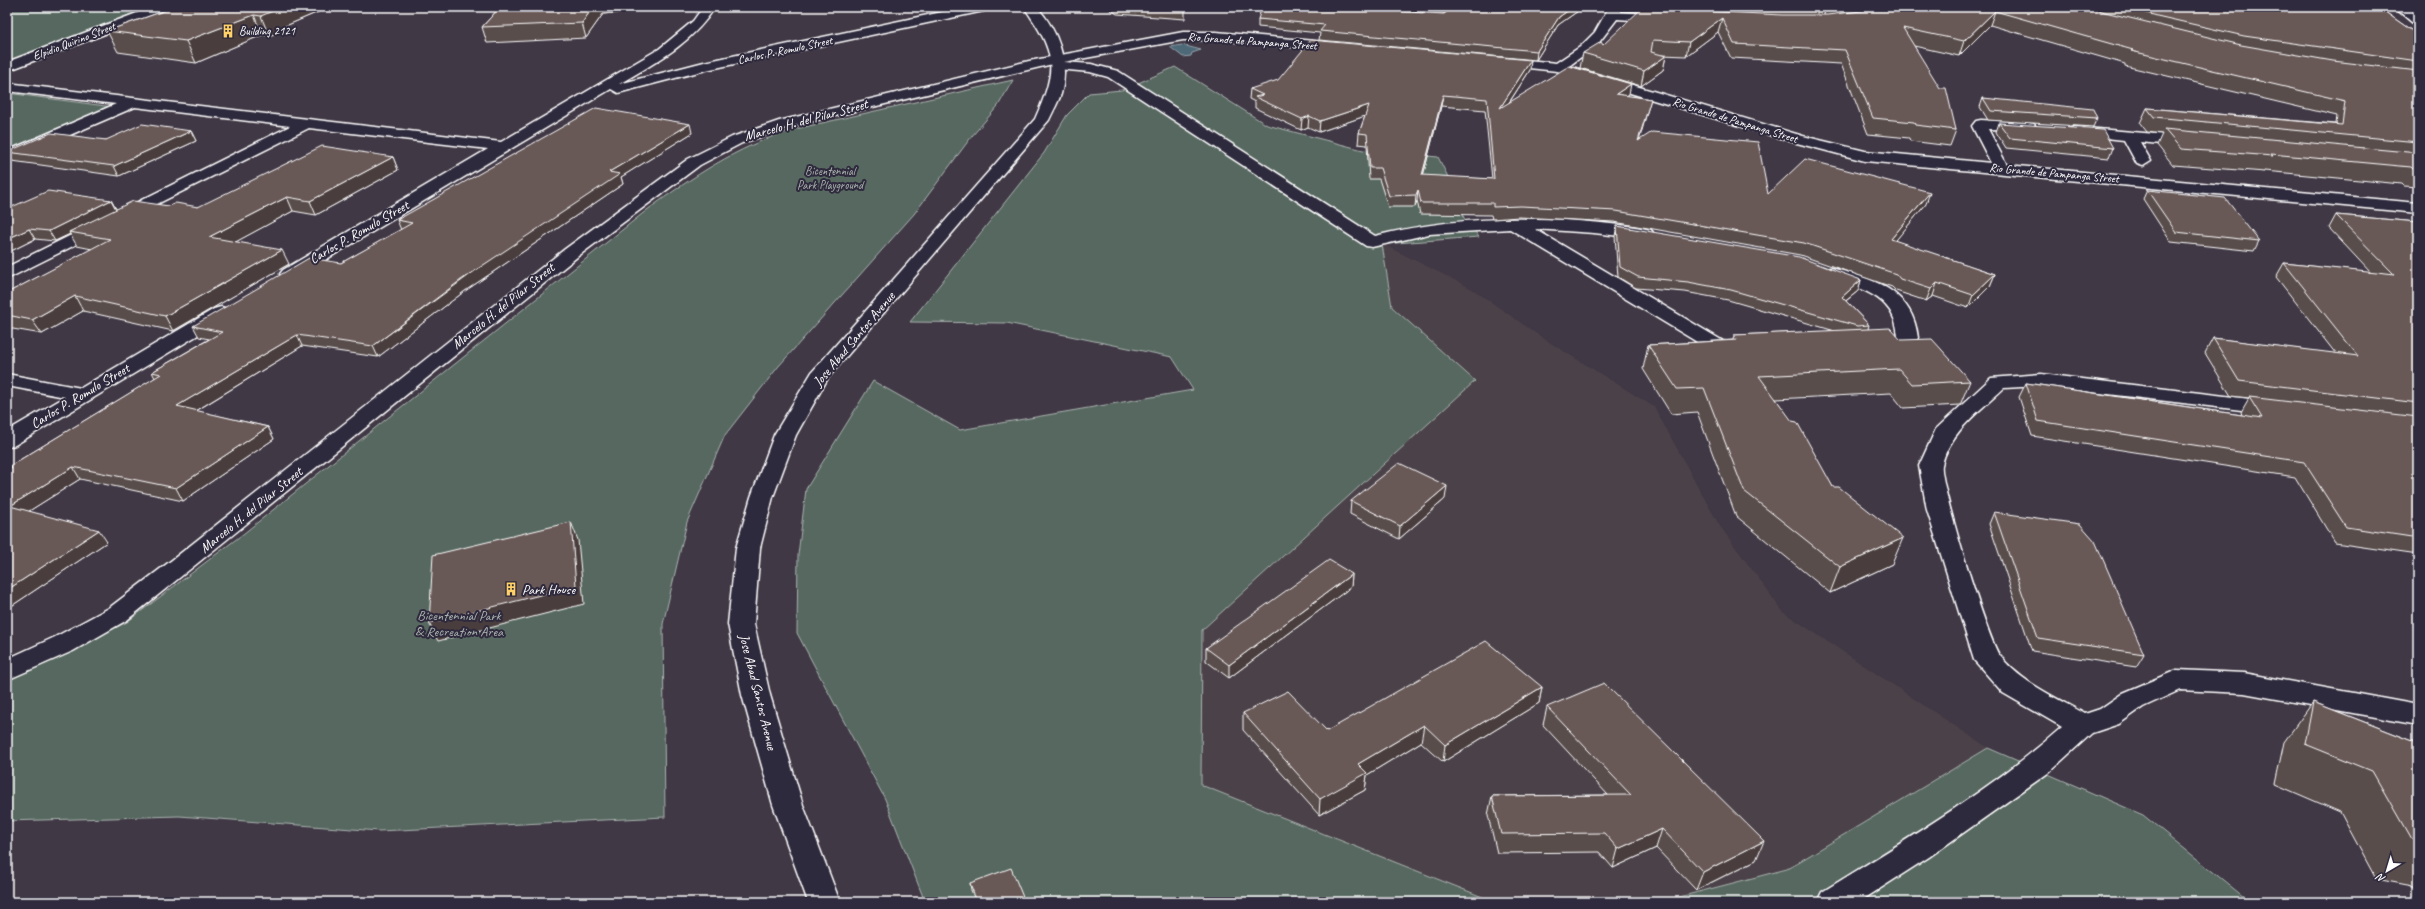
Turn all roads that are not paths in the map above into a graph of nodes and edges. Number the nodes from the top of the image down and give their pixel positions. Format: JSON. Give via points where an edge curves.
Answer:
{"nodes":[{"id":1,"x":164,"y":7,"type":"edge"},
{"id":2,"x":708,"y":7,"type":"edge"},
{"id":3,"x":984,"y":7,"type":"edge"},
{"id":4,"x":1030,"y":7,"type":"edge"},
{"id":5,"x":2400,"y":7,"type":"edge"},
{"id":6,"x":1614,"y":11,"type":"edge"},
{"id":7,"x":1674,"y":19,"type":"edge"},
{"id":8,"x":2418,"y":21,"type":"edge"},
{"id":9,"x":1352,"y":48,"type":"edge"},
{"id":10,"x":1490,"y":60,"type":"edge"},
{"id":11,"x":1057,"y":63,"type":"junction"},
{"id":12,"x":7,"y":67,"type":"edge"},
{"id":13,"x":1558,"y":67,"type":"junction"},
{"id":14,"x":7,"y":87,"type":"edge"},
{"id":15,"x":588,"y":98,"type":"junction"},
{"id":16,"x":134,"y":102,"type":"junction"},
{"id":17,"x":307,"y":123,"type":"junction"},
{"id":18,"x":2047,"y":129,"type":"edge"},
{"id":19,"x":2062,"y":130,"type":"edge"},
{"id":20,"x":2129,"y":136,"type":"junction"},
{"id":21,"x":2204,"y":143,"type":"edge"},
{"id":22,"x":506,"y":147,"type":"junction"},
{"id":23,"x":7,"y":157,"type":"edge"},
{"id":24,"x":2143,"y":161,"type":"dead end"},
{"id":25,"x":2001,"y":168,"type":"junction"},
{"id":26,"x":2418,"y":208,"type":"edge"},
{"id":27,"x":1515,"y":224,"type":"junction"},
{"id":28,"x":1660,"y":237,"type":"edge"},
{"id":29,"x":1814,"y":266,"type":"edge"},
{"id":30,"x":7,"y":274,"type":"edge"},
{"id":31,"x":273,"y":283,"type":"edge"},
{"id":32,"x":239,"y":302,"type":"edge"},
{"id":33,"x":1856,"y":344,"type":"edge"},
{"id":34,"x":1750,"y":348,"type":"edge"},
{"id":35,"x":7,"y":380,"type":"edge"},
{"id":36,"x":82,"y":394,"type":"junction"},
{"id":37,"x":2292,"y":410,"type":"edge"},
{"id":38,"x":7,"y":440,"type":"edge"},
{"id":39,"x":7,"y":670,"type":"edge"},
{"id":40,"x":2418,"y":715,"type":"edge"},
{"id":41,"x":2082,"y":724,"type":"junction"},
{"id":42,"x":824,"y":902,"type":"edge"},
{"id":43,"x":1833,"y":902,"type":"edge"}],
"edges":[{"from":1,"to":12,"type":"street","name":"Elpidio Quirino Street"},
{"from":2,"to":15,"type":"street","name":"Carlos P. Romulo Street","via":[[698,24],[684,38]]},
{"from":3,"to":15,"type":"street","name":"Carlos P. Romulo Street","via":[[704,66]]},
{"from":4,"to":11,"type":"street","name":"Jose Abad Santos Avenue","via":[[1047,27]]},
{"from":5,"to":8,"type":"street"},
{"from":6,"to":7,"type":"street"},
{"from":6,"to":13,"type":"street","via":[[1593,45]]},
{"from":9,"to":11,"type":"street","name":"Rio Grande de Pampanga Street","via":[[1230,37],[1184,36]]},
{"from":10,"to":13,"type":"street","name":"Rio Grande de Pampanga Street"},
{"from":11,"to":27,"type":"street","via":[[1112,74],[1372,242],[1428,229]]},
{"from":11,"to":39,"type":"street","name":"Marcelo H. del Pilar Street","via":[[784,124],[737,140],[694,162],[517,295],[194,556],[118,614],[64,644]]},
{"from":11,"to":42,"type":"street","name":"Jose Abad Santos Avenue","via":[[1056,88],[1042,120],[819,376],[786,435],[762,497],[748,548],[741,624],[756,695],[786,798]]},
{"from":13,"to":25,"type":"street","name":"Rio Grande de Pampanga Street","via":[[1798,139],[1865,156]]},
{"from":14,"to":16,"type":"street"},
{"from":15,"to":22,"type":"street","name":"Carlos P. Romulo Street"},
{"from":16,"to":17,"type":"street"},
{"from":16,"to":23,"type":"street"},
{"from":17,"to":22,"type":"street"},
{"from":17,"to":30,"type":"street"},
{"from":18,"to":25,"type":"street","via":[[1979,125]]},
{"from":19,"to":20,"type":"street"},
{"from":20,"to":21,"type":"street"},
{"from":20,"to":24,"type":"street"},
{"from":22,"to":31,"type":"street","name":"Carlos P. Romulo Street"},
{"from":25,"to":26,"type":"street","name":"Rio Grande de Pampanga Street"},
{"from":27,"to":28,"type":"street","via":[[1617,230]]},
{"from":27,"to":34,"type":"street","via":[[1719,348]]},
{"from":29,"to":33,"type":"street","via":[[1884,292],[1905,313],[1908,338],[1902,342]]},
{"from":32,"to":36,"type":"street","name":"Carlos P. Romulo Street"},
{"from":35,"to":36,"type":"street"},
{"from":36,"to":38,"type":"street","name":"Carlos P. Romulo Street"},
{"from":37,"to":41,"type":"street","via":[[2041,380],[1998,382],[1944,434],[1930,466],[1939,510],[1987,660],[2013,686]]},
{"from":40,"to":41,"type":"street","via":[[2244,683],[2177,680],[2133,700],[2108,716]]},
{"from":41,"to":43,"type":"street","via":[[2038,765],[1918,848]]}]}
